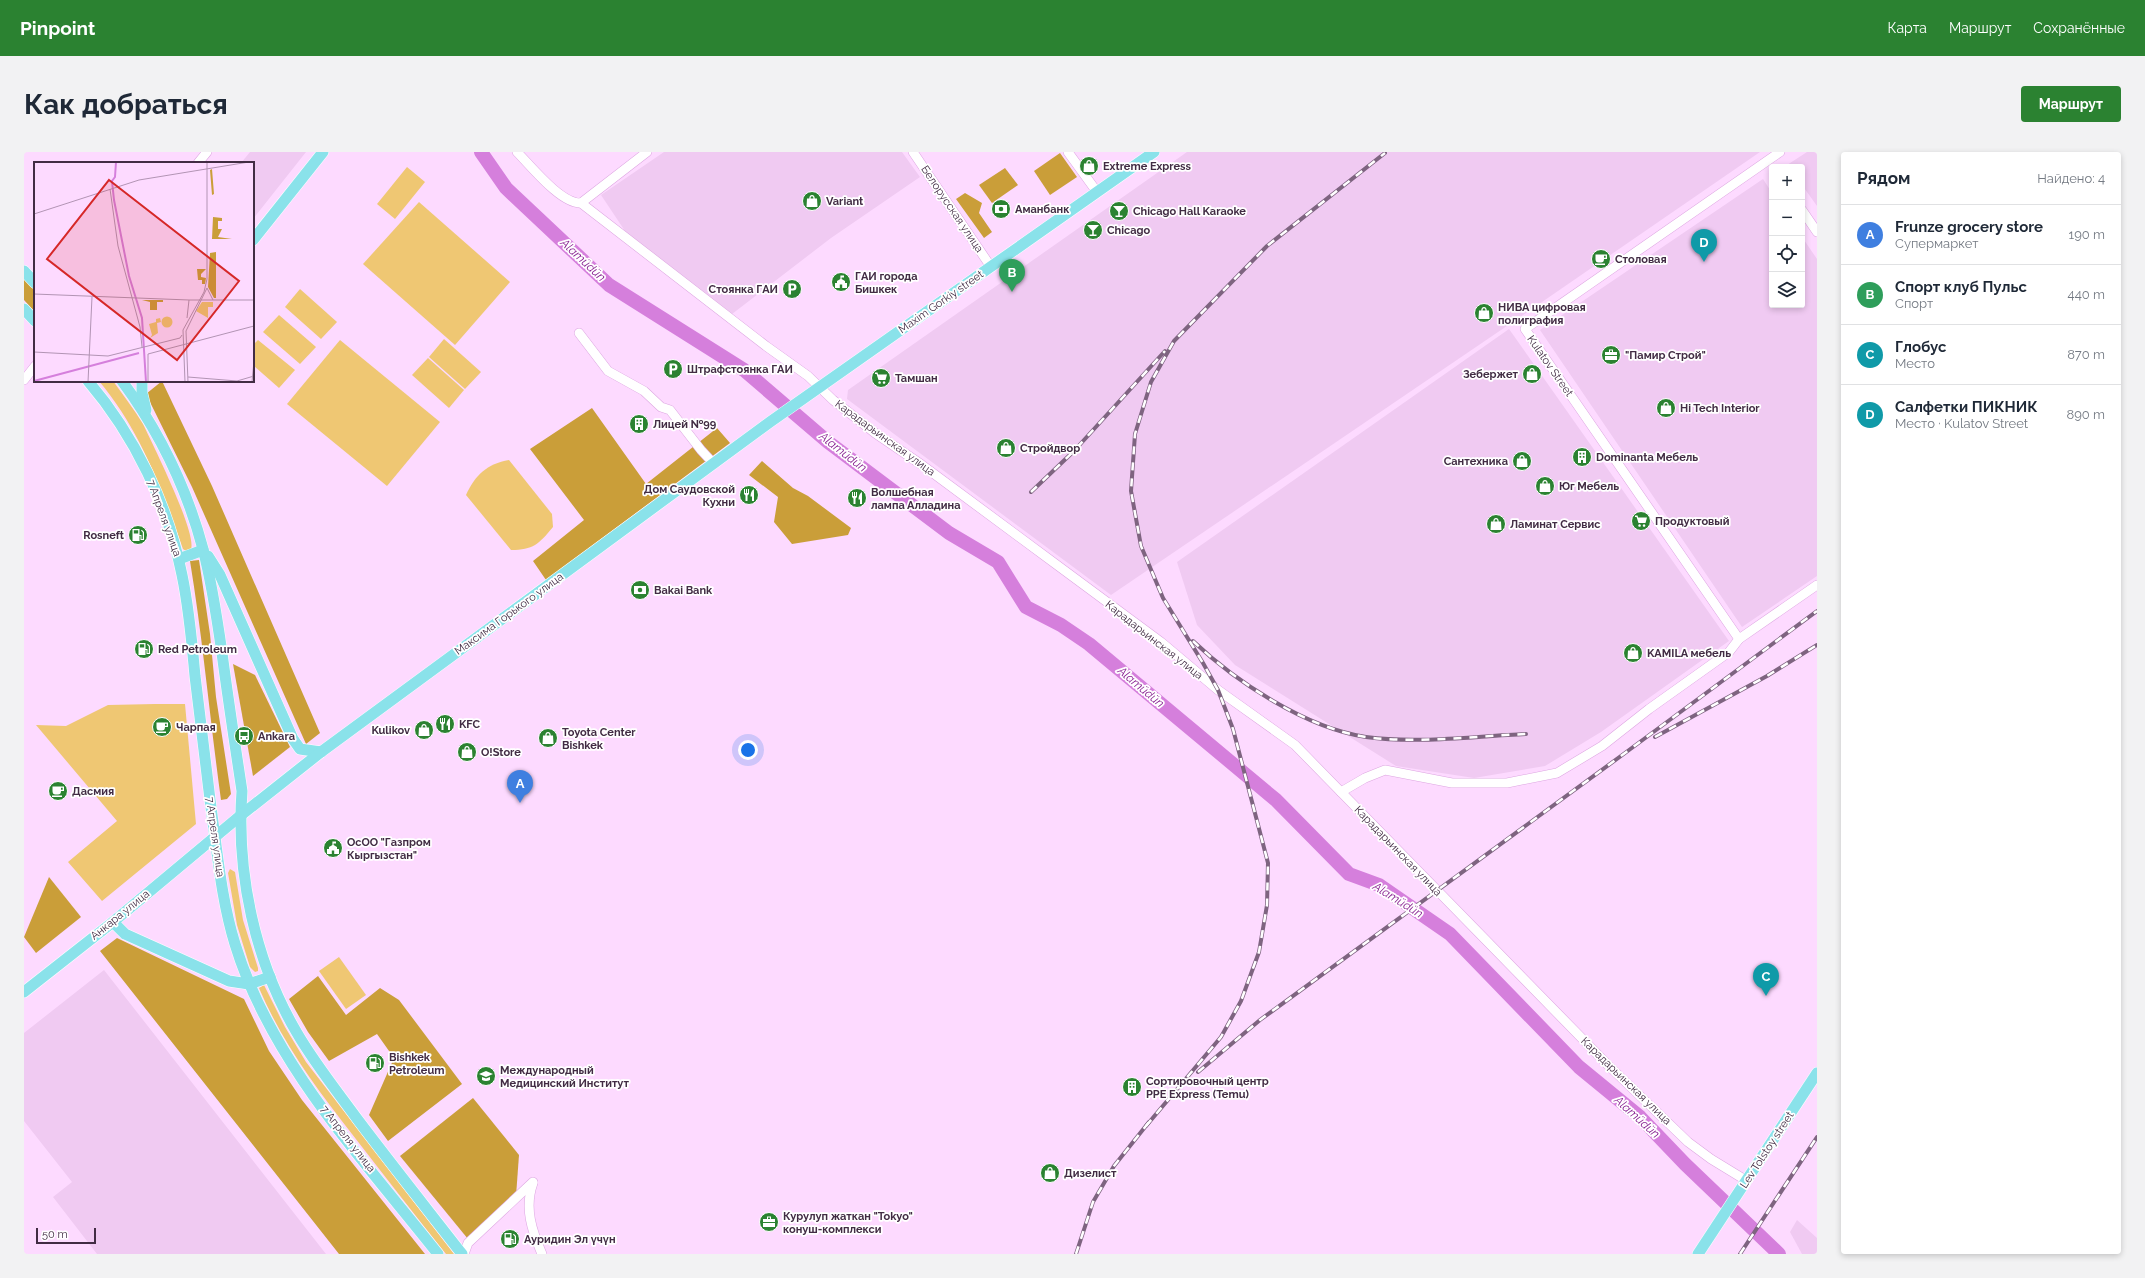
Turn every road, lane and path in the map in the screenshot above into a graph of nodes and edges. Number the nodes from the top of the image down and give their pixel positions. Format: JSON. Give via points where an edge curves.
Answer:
{"nodes":[{"id":1,"x":207,"y":152,"type":"edge"},
{"id":2,"x":323,"y":152,"type":"edge"},
{"id":3,"x":517,"y":152,"type":"edge"},
{"id":4,"x":913,"y":152,"type":"edge"},
{"id":5,"x":1068,"y":152,"type":"edge"},
{"id":6,"x":1154,"y":152,"type":"edge"},
{"id":7,"x":1780,"y":152,"type":"edge"},
{"id":8,"x":644,"y":153,"type":"edge"},
{"id":9,"x":199,"y":162,"type":"edge"},
{"id":10,"x":1770,"y":164,"type":"edge"},
{"id":11,"x":1769,"y":165,"type":"edge"},
{"id":12,"x":1097,"y":192,"type":"junction"},
{"id":13,"x":581,"y":203,"type":"junction"},
{"id":14,"x":1805,"y":214,"type":"edge"},
{"id":15,"x":1817,"y":232,"type":"edge"},
{"id":16,"x":254,"y":239,"type":"edge"},
{"id":17,"x":991,"y":267,"type":"junction"},
{"id":18,"x":24,"y":271,"type":"edge"},
{"id":19,"x":34,"y":282,"type":"edge"},
{"id":20,"x":24,"y":309,"type":"edge"},
{"id":21,"x":34,"y":320,"type":"edge"},
{"id":22,"x":579,"y":333,"type":"dead end"},
{"id":23,"x":34,"y":367,"type":"edge"},
{"id":24,"x":24,"y":380,"type":"edge"},
{"id":25,"x":89,"y":382,"type":"edge"},
{"id":26,"x":123,"y":382,"type":"edge"},
{"id":27,"x":142,"y":382,"type":"edge"},
{"id":28,"x":819,"y":387,"type":"junction"},
{"id":29,"x":806,"y":396,"type":"joint"},
{"id":30,"x":153,"y":429,"type":"junction"},
{"id":31,"x":714,"y":464,"type":"junction"},
{"id":32,"x":203,"y":550,"type":"junction"},
{"id":33,"x":179,"y":560,"type":"junction"},
{"id":34,"x":1817,"y":585,"type":"edge"},
{"id":35,"x":1739,"y":639,"type":"junction"},
{"id":36,"x":321,"y":752,"type":"junction"},
{"id":37,"x":1341,"y":792,"type":"junction"},
{"id":38,"x":240,"y":816,"type":"junction"},
{"id":39,"x":215,"y":836,"type":"junction"},
{"id":40,"x":113,"y":922,"type":"junction"},
{"id":41,"x":270,"y":977,"type":"junction"},
{"id":42,"x":249,"y":984,"type":"junction"},
{"id":43,"x":24,"y":992,"type":"edge"},
{"id":44,"x":1817,"y":1073,"type":"edge"},
{"id":45,"x":1744,"y":1186,"type":"junction"},
{"id":46,"x":438,"y":1254,"type":"edge"},
{"id":47,"x":463,"y":1254,"type":"edge"},
{"id":48,"x":542,"y":1254,"type":"edge"},
{"id":49,"x":1698,"y":1254,"type":"edge"}],
"edges":[{"from":1,"to":9,"type":"street"},
{"from":2,"to":16,"type":"main road"},
{"from":3,"to":13,"type":"street","name":"Карадарьинская улица","via":[[563,198]]},
{"from":4,"to":17,"type":"street","name":"Белорусская улица"},
{"from":5,"to":12,"type":"street"},
{"from":6,"to":12,"type":"main road","name":"Maxim Gorkiy street"},
{"from":7,"to":10,"type":"street","name":"Kulatov Street"},
{"from":8,"to":13,"type":"street"},
{"from":11,"to":35,"type":"street","name":"Kulatov Street","via":[[1525,330]]},
{"from":12,"to":17,"type":"main road","name":"Maxim Gorkiy street"},
{"from":13,"to":28,"type":"street","name":"Карадарьинская улица"},
{"from":14,"to":15,"type":"street"},
{"from":17,"to":28,"type":"main road","name":"Maxim Gorkiy street"},
{"from":18,"to":19,"type":"main road"},
{"from":20,"to":21,"type":"main road"},
{"from":22,"to":31,"type":"street","via":[[608,371],[644,391],[661,407],[670,410]]},
{"from":23,"to":24,"type":"street"},
{"from":25,"to":33,"type":"main road","name":"7 Апреля улица","via":[[113,414],[145,469],[169,527]]},
{"from":26,"to":30,"type":"main road","name":"7 Апреля улица"},
{"from":27,"to":30,"type":"main road","via":[[144,403]]},
{"from":28,"to":29,"type":"main road","name":"Maxim Gorkiy street"},
{"from":28,"to":37,"type":"street","name":"Карадарьинская улица","via":[[875,433],[1161,642],[1218,690],[1295,745]]},
{"from":29,"to":31,"type":"main road","name":"Максима Горького улица"},
{"from":30,"to":32,"type":"main road","name":"7 Апреля улица","via":[[181,485]]},
{"from":31,"to":36,"type":"main road","name":"Максима Горького улица"},
{"from":32,"to":33,"type":"main road"},
{"from":32,"to":36,"type":"main road","via":[[220,575],[293,739],[300,748]]},
{"from":32,"to":38,"type":"main road","name":"7 Апреля улица","via":[[214,597],[242,791]]},
{"from":33,"to":39,"type":"main road","name":"7 Апреля улица","via":[[188,608]]},
{"from":34,"to":35,"type":"street"},
{"from":35,"to":37,"type":"street","via":[[1729,652],[1602,746],[1558,773],[1507,783],[1452,782],[1385,770]]},
{"from":36,"to":38,"type":"main road","name":"Максима Горького улица"},
{"from":37,"to":45,"type":"street","name":"Карадарьинская улица","via":[[1644,1099],[1688,1142]]},
{"from":38,"to":39,"type":"main road","name":"Максима Горького улица"},
{"from":38,"to":41,"type":"main road","name":"7 Апреля улица","via":[[248,898]]},
{"from":39,"to":40,"type":"main road","name":"Анкара улица"},
{"from":39,"to":42,"type":"main road","name":"7 Апреля улица","via":[[228,915]]},
{"from":40,"to":42,"type":"main road","via":[[125,934],[229,982]]},
{"from":40,"to":43,"type":"main road","name":"Анкара улица"},
{"from":41,"to":42,"type":"main road"},
{"from":41,"to":47,"type":"main road","name":"7 Апреля улица","via":[[296,1032],[321,1070]]},
{"from":42,"to":46,"type":"main road","name":"7 Апреля улица","via":[[263,1015],[291,1064]]},
{"from":44,"to":45,"type":"main road","name":"Lev Tolstoy street"},
{"from":45,"to":49,"type":"main road","name":"Lev Tolstoy street"},
{"from":47,"to":48,"type":"street","via":[[468,1243],[533,1182],[529,1192],[529,1213],[533,1233]]}]}
